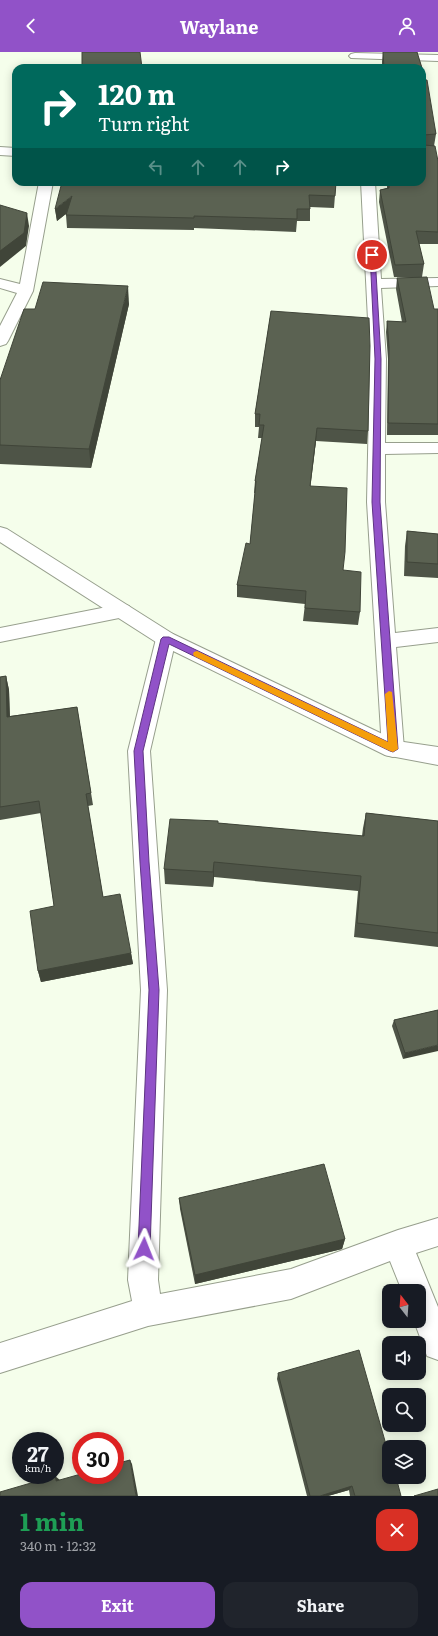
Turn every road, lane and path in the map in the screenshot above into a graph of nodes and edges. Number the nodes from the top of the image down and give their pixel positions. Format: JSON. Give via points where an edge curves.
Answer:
{"nodes":[{"id":1,"x":355,"y":54,"type":"edge"},
{"id":2,"x":438,"y":58,"type":"edge"},
{"id":3,"x":356,"y":64,"type":"edge"},
{"id":4,"x":0,"y":151,"type":"edge"},
{"id":5,"x":12,"y":152,"type":"edge"},
{"id":6,"x":45,"y":186,"type":"edge"},
{"id":7,"x":368,"y":186,"type":"edge"},
{"id":8,"x":438,"y":282,"type":"edge"},
{"id":9,"x":0,"y":283,"type":"edge"},
{"id":10,"x":373,"y":284,"type":"junction"},
{"id":11,"x":26,"y":291,"type":"junction"},
{"id":12,"x":0,"y":341,"type":"edge"},
{"id":13,"x":438,"y":448,"type":"edge"},
{"id":14,"x":377,"y":449,"type":"junction"},
{"id":15,"x":0,"y":533,"type":"edge"},
{"id":16,"x":122,"y":610,"type":"junction"},
{"id":17,"x":0,"y":635,"type":"edge"},
{"id":18,"x":438,"y":635,"type":"edge"},
{"id":19,"x":166,"y":639,"type":"junction"},
{"id":20,"x":386,"y":641,"type":"junction"},
{"id":21,"x":393,"y":749,"type":"junction"},
{"id":22,"x":438,"y":756,"type":"edge"},
{"id":23,"x":438,"y":1232,"type":"edge"},
{"id":24,"x":398,"y":1244,"type":"junction"},
{"id":25,"x":414,"y":1284,"type":"edge"},
{"id":26,"x":148,"y":1311,"type":"junction"},
{"id":27,"x":426,"y":1315,"type":"edge"},
{"id":28,"x":438,"y":1345,"type":"edge"},
{"id":29,"x":0,"y":1358,"type":"edge"}],
"edges":[{"from":1,"to":2,"type":"street"},
{"from":1,"to":3,"type":"street"},
{"from":4,"to":5,"type":"street"},
{"from":6,"to":11,"type":"street"},
{"from":7,"to":10,"type":"street"},
{"from":8,"to":10,"type":"street"},
{"from":9,"to":11,"type":"street"},
{"from":10,"to":14,"type":"street","via":[[378,359]]},
{"from":11,"to":12,"type":"street"},
{"from":13,"to":14,"type":"street"},
{"from":14,"to":20,"type":"street","via":[[376,502]]},
{"from":15,"to":16,"type":"street"},
{"from":16,"to":17,"type":"street"},
{"from":16,"to":19,"type":"street"},
{"from":18,"to":20,"type":"street"},
{"from":19,"to":21,"type":"street"},
{"from":19,"to":26,"type":"street","via":[[139,751],[154,990],[143,1280]]},
{"from":20,"to":21,"type":"street"},
{"from":21,"to":22,"type":"street"},
{"from":23,"to":24,"type":"street"},
{"from":24,"to":25,"type":"street"},
{"from":24,"to":26,"type":"street","via":[[291,1284]]},
{"from":26,"to":29,"type":"street"},
{"from":27,"to":28,"type":"street"}]}
